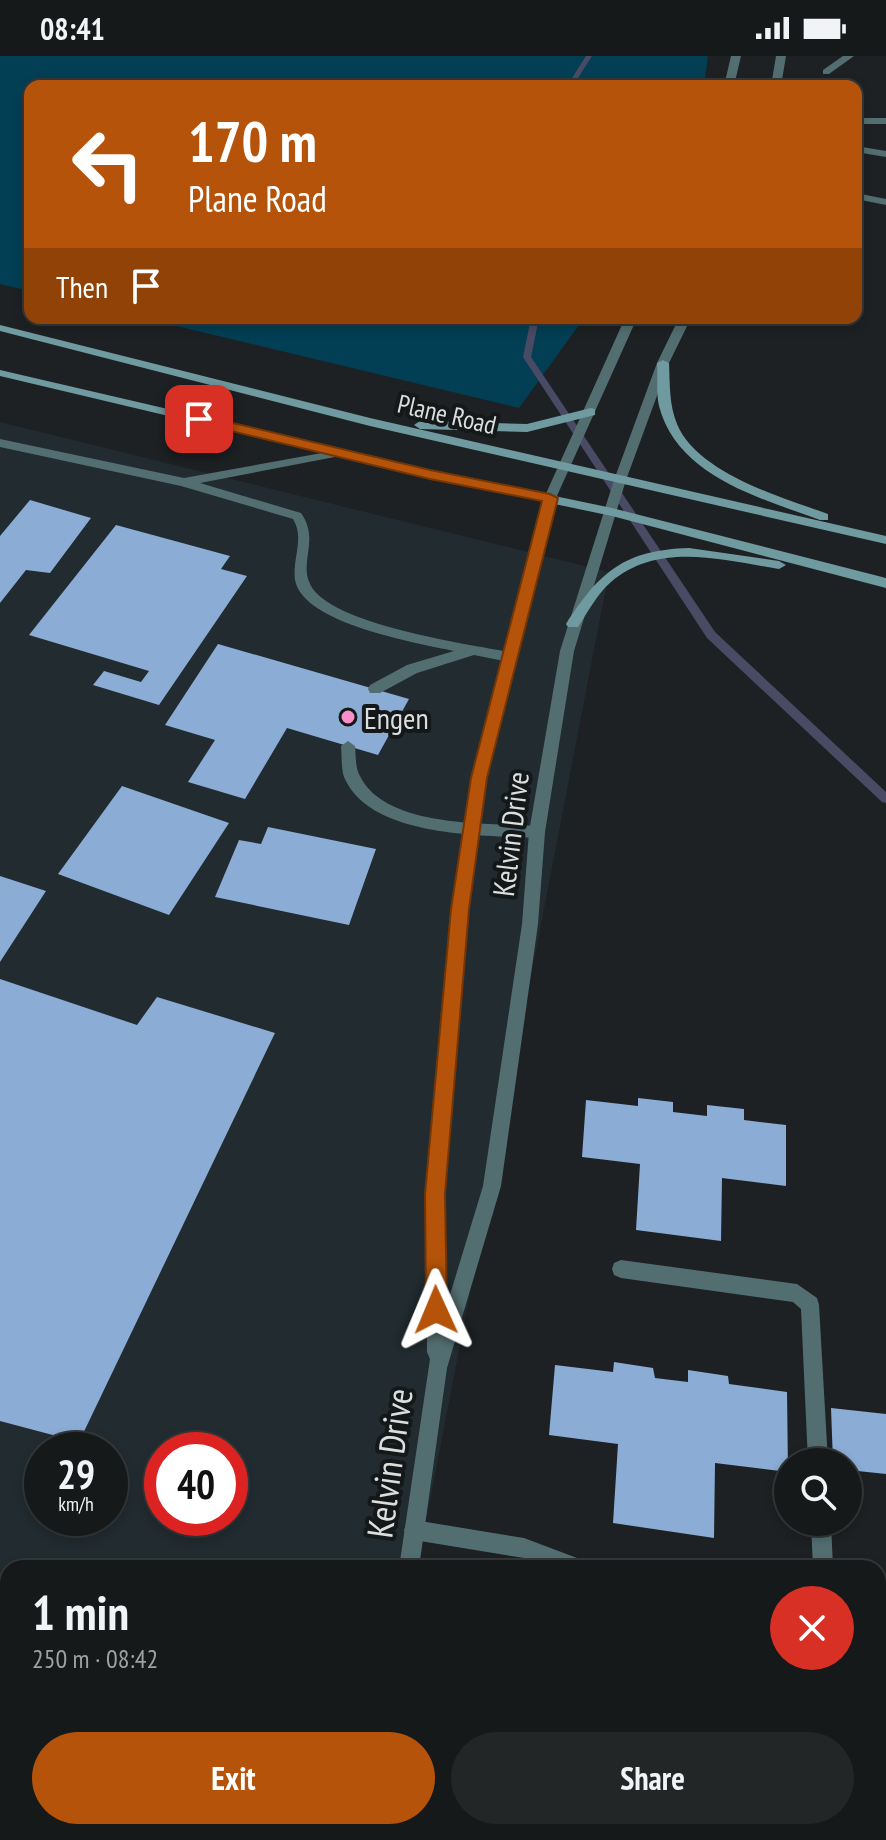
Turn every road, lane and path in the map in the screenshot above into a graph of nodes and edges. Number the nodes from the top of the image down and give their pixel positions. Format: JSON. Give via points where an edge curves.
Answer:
{"nodes":[{"id":1,"x":736,"y":56,"type":"edge"},
{"id":2,"x":781,"y":56,"type":"edge"},
{"id":3,"x":849,"y":56,"type":"edge"},
{"id":4,"x":826,"y":72,"type":"dead end"},
{"id":5,"x":730,"y":80,"type":"edge"},
{"id":6,"x":777,"y":80,"type":"edge"},
{"id":7,"x":862,"y":121,"type":"edge"},
{"id":8,"x":886,"y":121,"type":"edge"},
{"id":9,"x":862,"y":150,"type":"edge"},
{"id":10,"x":886,"y":154,"type":"edge"},
{"id":11,"x":862,"y":197,"type":"edge"},
{"id":12,"x":886,"y":202,"type":"edge"},
{"id":13,"x":628,"y":324,"type":"edge"},
{"id":14,"x":682,"y":324,"type":"edge"},
{"id":15,"x":0,"y":328,"type":"edge"},
{"id":16,"x":663,"y":363,"type":"junction"},
{"id":17,"x":0,"y":373,"type":"edge"},
{"id":18,"x":591,"y":412,"type":"junction"},
{"id":19,"x":370,"y":422,"type":"junction"},
{"id":20,"x":0,"y":443,"type":"edge"},
{"id":21,"x":340,"y":452,"type":"junction"},
{"id":22,"x":565,"y":466,"type":"junction"},
{"id":23,"x":620,"y":480,"type":"junction"},
{"id":24,"x":183,"y":482,"type":"junction"},
{"id":25,"x":550,"y":498,"type":"junction"},
{"id":26,"x":612,"y":512,"type":"junction"},
{"id":27,"x":886,"y":540,"type":"edge"},
{"id":28,"x":817,"y":566,"type":"junction"},
{"id":29,"x":886,"y":583,"type":"edge"},
{"id":30,"x":573,"y":624,"type":"junction"},
{"id":31,"x":476,"y":649,"type":"junction"},
{"id":32,"x":509,"y":657,"type":"junction"},
{"id":33,"x":375,"y":689,"type":"dead end"},
{"id":34,"x":348,"y":746,"type":"dead end"},
{"id":35,"x":473,"y":827,"type":"junction"},
{"id":36,"x":537,"y":832,"type":"junction"},
{"id":37,"x":621,"y":1269,"type":"dead end"},
{"id":38,"x":437,"y":1368,"type":"junction"},
{"id":39,"x":817,"y":1448,"type":"edge"},
{"id":40,"x":414,"y":1530,"type":"junction"},
{"id":41,"x":822,"y":1536,"type":"edge"},
{"id":42,"x":410,"y":1560,"type":"edge"},
{"id":43,"x":556,"y":1560,"type":"edge"},
{"id":44,"x":823,"y":1560,"type":"edge"}],
"edges":[{"from":1,"to":5,"type":"street"},
{"from":2,"to":6,"type":"street"},
{"from":3,"to":4,"type":"street"},
{"from":7,"to":8,"type":"street"},
{"from":9,"to":10,"type":"street"},
{"from":11,"to":12,"type":"street"},
{"from":13,"to":18,"type":"street","name":"Kelvin Drive"},
{"from":14,"to":16,"type":"street","name":"Kelvin Drive"},
{"from":15,"to":19,"type":"main road","name":"Plane Road"},
{"from":16,"to":23,"type":"street","name":"Kelvin Drive"},
{"from":16,"to":27,"type":"main road","via":[[665,408],[676,435],[706,465],[755,492]]},
{"from":17,"to":21,"type":"main road"},
{"from":18,"to":19,"type":"main road","via":[[527,428]]},
{"from":18,"to":22,"type":"street","name":"Kelvin Drive"},
{"from":19,"to":22,"type":"main road","name":"Plane Road"},
{"from":20,"to":24,"type":"street"},
{"from":21,"to":24,"type":"street"},
{"from":21,"to":25,"type":"main road"},
{"from":22,"to":23,"type":"main road","name":"Plane Road"},
{"from":22,"to":25,"type":"street","name":"Kelvin Drive"},
{"from":23,"to":26,"type":"street","name":"Kelvin Drive"},
{"from":23,"to":27,"type":"main road","name":"Plane Road"},
{"from":24,"to":31,"type":"street","via":[[297,516],[304,528],[301,581],[309,597],[327,609],[373,626]]},
{"from":25,"to":26,"type":"main road"},
{"from":25,"to":32,"type":"street","name":"Kelvin Drive"},
{"from":26,"to":28,"type":"main road"},
{"from":26,"to":30,"type":"street","name":"Kelvin Drive"},
{"from":28,"to":29,"type":"main road"},
{"from":28,"to":30,"type":"main road","via":[[706,553],[648,556],[604,580]]},
{"from":30,"to":36,"type":"street","name":"Kelvin Drive"},
{"from":31,"to":32,"type":"street"},
{"from":31,"to":33,"type":"street","via":[[412,669]]},
{"from":32,"to":35,"type":"street","name":"Kelvin Drive","via":[[479,778]]},
{"from":34,"to":35,"type":"street","via":[[350,775],[376,805],[434,825]]},
{"from":35,"to":36,"type":"street"},
{"from":35,"to":38,"type":"street","name":"Kelvin Drive","via":[[460,909],[435,1194]]},
{"from":36,"to":38,"type":"street","name":"Kelvin Drive","via":[[530,924],[492,1186]]},
{"from":37,"to":39,"type":"street","via":[[797,1293],[810,1305]]},
{"from":38,"to":40,"type":"street","name":"Kelvin Drive"},
{"from":40,"to":42,"type":"street","name":"Kelvin Drive"},
{"from":40,"to":43,"type":"street","via":[[524,1548]]},
{"from":41,"to":44,"type":"street"}]}
